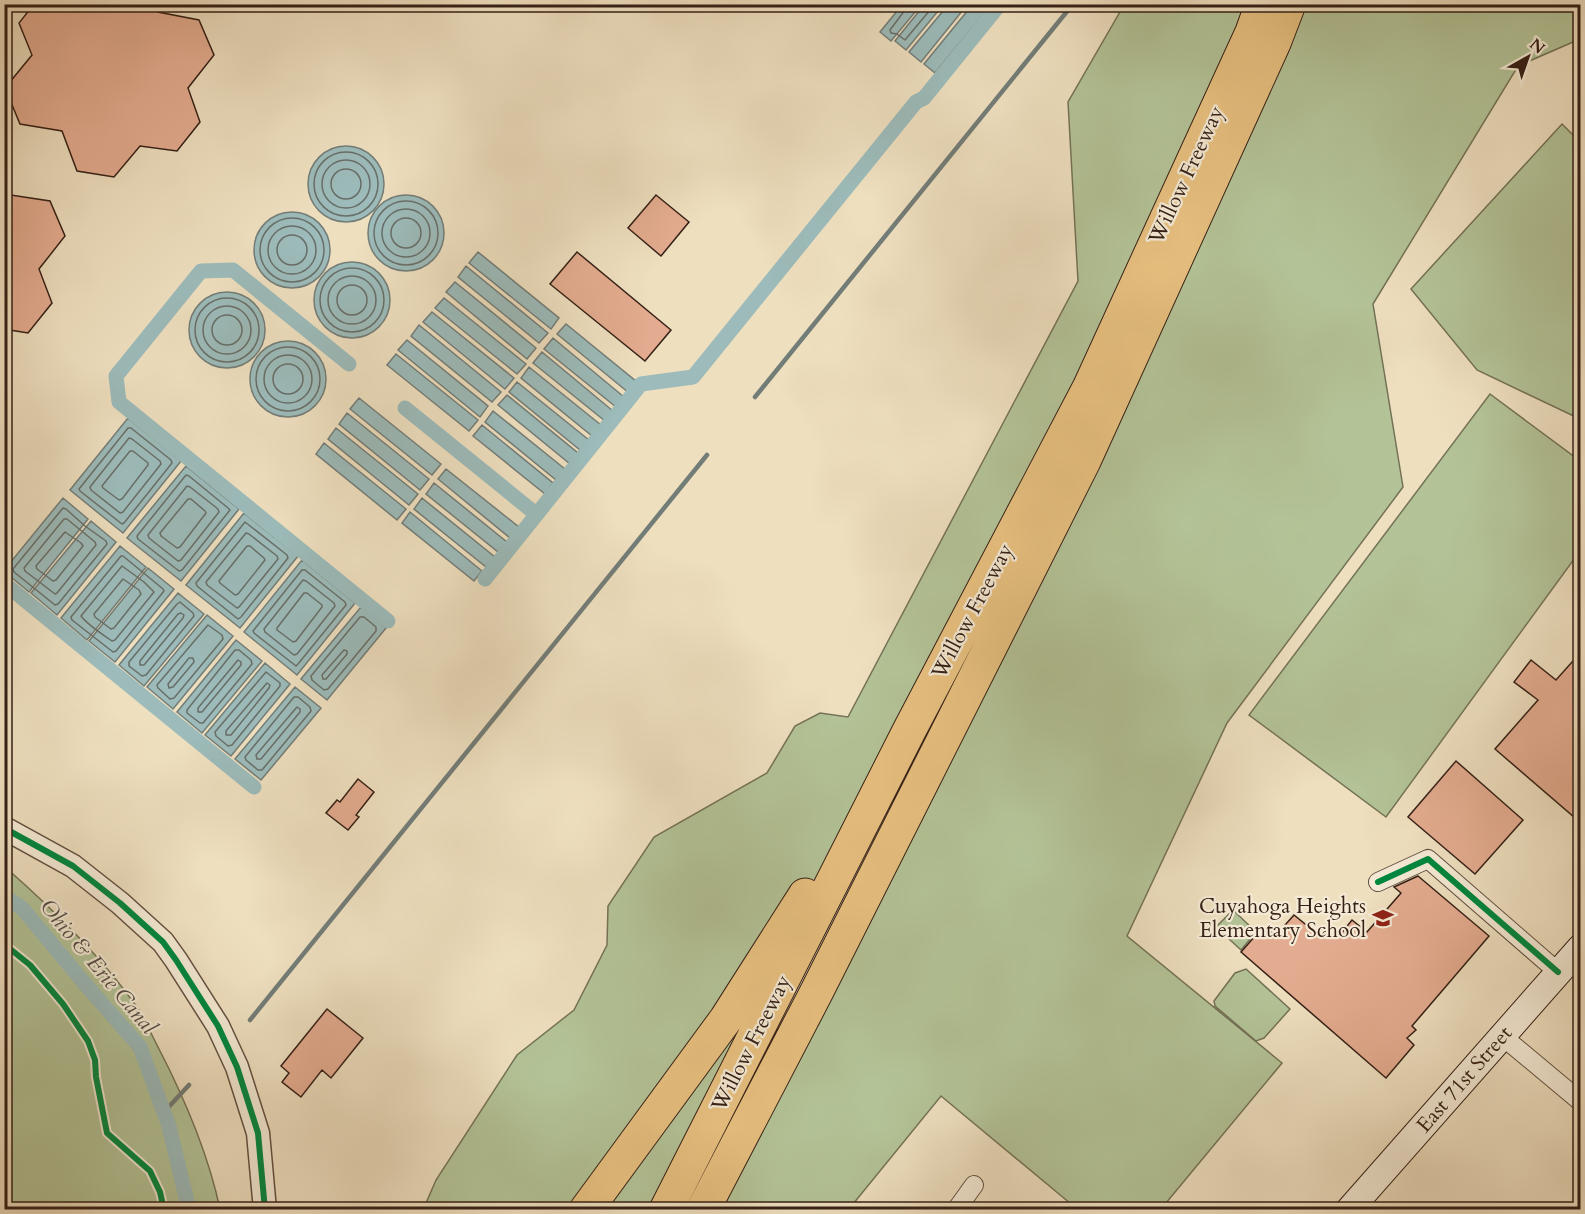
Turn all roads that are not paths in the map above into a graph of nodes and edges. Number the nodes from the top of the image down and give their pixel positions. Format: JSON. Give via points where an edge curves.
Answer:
{"nodes":[{"id":1,"x":1262,"y":4,"type":"edge"},
{"id":2,"x":1289,"y":4,"type":"edge"},
{"id":3,"x":910,"y":729,"type":"junction"},
{"id":4,"x":4,"y":828,"type":"edge"},
{"id":5,"x":1378,"y":882,"type":"dead end"},
{"id":6,"x":1581,"y":948,"type":"edge"},
{"id":7,"x":1558,"y":972,"type":"junction"},
{"id":8,"x":817,"y":991,"type":"junction"},
{"id":9,"x":1502,"y":1036,"type":"junction"},
{"id":10,"x":1581,"y":1101,"type":"edge"},
{"id":11,"x":974,"y":1185,"type":"dead end"},
{"id":12,"x":265,"y":1209,"type":"edge"},
{"id":13,"x":586,"y":1209,"type":"edge"},
{"id":14,"x":666,"y":1209,"type":"edge"},
{"id":15,"x":703,"y":1209,"type":"edge"},
{"id":16,"x":722,"y":1209,"type":"edge"},
{"id":17,"x":956,"y":1209,"type":"edge"},
{"id":18,"x":1349,"y":1209,"type":"edge"}],
"edges":[{"from":1,"to":3,"type":"highway","name":"Willow Freeway","via":[[1089,388]]},
{"from":2,"to":8,"type":"highway","name":"Willow Freeway","via":[[1084,461]]},
{"from":3,"to":13,"type":"highway","via":[[726,1019]]},
{"from":3,"to":14,"type":"highway","name":"Willow Freeway"},
{"from":4,"to":12,"type":"street","via":[[73,866],[163,942],[218,1026],[237,1066],[258,1133]]},
{"from":5,"to":7,"type":"street","via":[[1428,859]]},
{"from":6,"to":7,"type":"main road","name":"East 71st Street"},
{"from":7,"to":9,"type":"main road","name":"East 71st Street"},
{"from":8,"to":15,"type":"highway","name":"Willow Freeway"},
{"from":8,"to":16,"type":"highway"},
{"from":9,"to":10,"type":"street"},
{"from":9,"to":18,"type":"main road","name":"East 71st Street"},
{"from":11,"to":17,"type":"street"}]}
